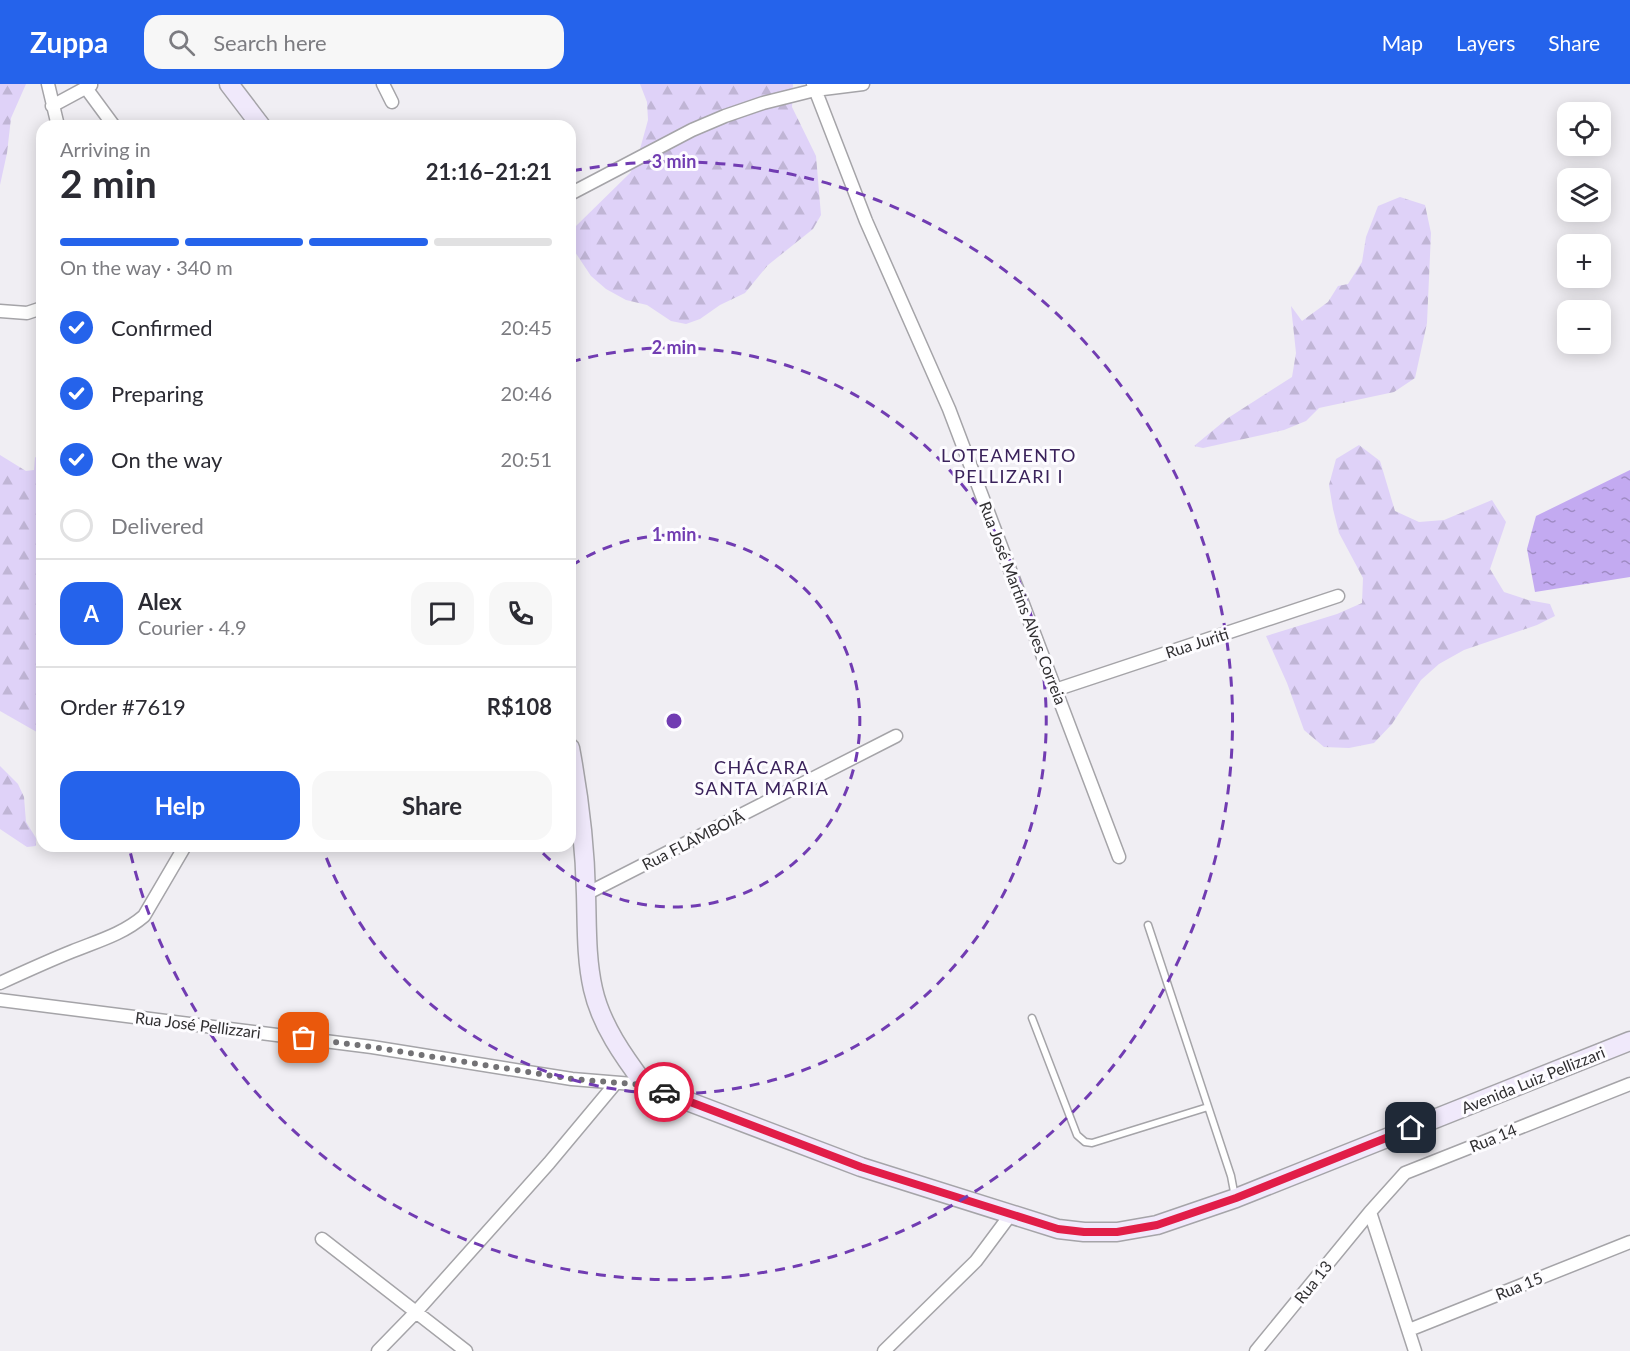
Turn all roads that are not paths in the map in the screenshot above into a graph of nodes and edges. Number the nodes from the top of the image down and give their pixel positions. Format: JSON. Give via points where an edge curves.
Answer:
{"nodes":[{"id":1,"x":48,"y":84,"type":"edge"},
{"id":2,"x":230,"y":84,"type":"edge"},
{"id":3,"x":382,"y":84,"type":"edge"},
{"id":4,"x":863,"y":84,"type":"edge"},
{"id":5,"x":89,"y":86,"type":"edge"},
{"id":6,"x":814,"y":87,"type":"edge"},
{"id":7,"x":393,"y":102,"type":"dead end"},
{"id":8,"x":52,"y":106,"type":"junction"},
{"id":9,"x":56,"y":120,"type":"edge"},
{"id":10,"x":110,"y":120,"type":"edge"},
{"id":11,"x":257,"y":120,"type":"edge"},
{"id":12,"x":576,"y":191,"type":"edge"},
{"id":13,"x":0,"y":310,"type":"edge"},
{"id":14,"x":36,"y":310,"type":"edge"},
{"id":15,"x":1338,"y":596,"type":"dead end"},
{"id":16,"x":1055,"y":690,"type":"junction"},
{"id":17,"x":896,"y":736,"type":"dead end"},
{"id":18,"x":576,"y":780,"type":"edge"},
{"id":19,"x":181,"y":852,"type":"edge"},
{"id":20,"x":1119,"y":858,"type":"dead end"},
{"id":21,"x":586,"y":894,"type":"junction"},
{"id":22,"x":1148,"y":925,"type":"dead end"},
{"id":23,"x":0,"y":983,"type":"edge"},
{"id":24,"x":0,"y":1000,"type":"edge"},
{"id":25,"x":1032,"y":1018,"type":"dead end"},
{"id":26,"x":1630,"y":1041,"type":"edge"},
{"id":27,"x":615,"y":1084,"type":"junction"},
{"id":28,"x":1630,"y":1084,"type":"edge"},
{"id":29,"x":645,"y":1085,"type":"junction"},
{"id":30,"x":1208,"y":1107,"type":"junction"},
{"id":31,"x":1236,"y":1198,"type":"junction"},
{"id":32,"x":1370,"y":1212,"type":"junction"},
{"id":33,"x":1011,"y":1214,"type":"junction"},
{"id":34,"x":322,"y":1239,"type":"dead end"},
{"id":35,"x":1630,"y":1242,"type":"edge"},
{"id":36,"x":416,"y":1312,"type":"junction"},
{"id":37,"x":1409,"y":1330,"type":"junction"},
{"id":38,"x":378,"y":1351,"type":"edge"},
{"id":39,"x":466,"y":1351,"type":"edge"},
{"id":40,"x":884,"y":1351,"type":"edge"},
{"id":41,"x":1256,"y":1351,"type":"edge"},
{"id":42,"x":1415,"y":1351,"type":"edge"}],
"edges":[{"from":1,"to":8,"type":"street"},
{"from":2,"to":11,"type":"main road"},
{"from":3,"to":7,"type":"street"},
{"from":4,"to":6,"type":"street"},
{"from":5,"to":8,"type":"street"},
{"from":5,"to":10,"type":"street"},
{"from":6,"to":12,"type":"street","via":[[692,130]]},
{"from":6,"to":16,"type":"street","name":"Rua José Martins Alves Correia","via":[[866,221],[949,409]]},
{"from":8,"to":9,"type":"street"},
{"from":13,"to":14,"type":"street"},
{"from":15,"to":16,"type":"street","name":"Rua Juriti"},
{"from":16,"to":20,"type":"street","name":"Rua José Martins Alves Correia"},
{"from":17,"to":21,"type":"street","name":"Rua FLAMBOIÃ"},
{"from":18,"to":21,"type":"main road"},
{"from":19,"to":23,"type":"street","via":[[144,916],[134,925]]},
{"from":21,"to":29,"type":"main road","via":[[585,920],[594,991],[623,1056]]},
{"from":22,"to":30,"type":"lane"},
{"from":24,"to":27,"type":"street","name":"Rua José Pellizzari","via":[[372,1047]]},
{"from":25,"to":30,"type":"lane","via":[[1077,1135],[1085,1143]]},
{"from":26,"to":31,"type":"main road","name":"Avenida Luiz Pellizzari"},
{"from":27,"to":29,"type":"street","name":"Rua José Pellizzari"},
{"from":27,"to":36,"type":"street"},
{"from":28,"to":32,"type":"street","name":"Rua 14","via":[[1405,1173]]},
{"from":29,"to":33,"type":"main road","name":"Avenida Luiz Pellizzari","via":[[861,1167]]},
{"from":30,"to":31,"type":"lane"},
{"from":31,"to":33,"type":"main road","name":"Avenida Luiz Pellizzari","via":[[1157,1225],[1117,1232],[1058,1229]]},
{"from":32,"to":37,"type":"street"},
{"from":32,"to":41,"type":"street","name":"Rua 13"},
{"from":33,"to":40,"type":"street","via":[[976,1261]]},
{"from":34,"to":36,"type":"street"},
{"from":35,"to":37,"type":"street","name":"Rua 15"},
{"from":36,"to":38,"type":"street"},
{"from":36,"to":39,"type":"street"},
{"from":37,"to":42,"type":"street"}]}
